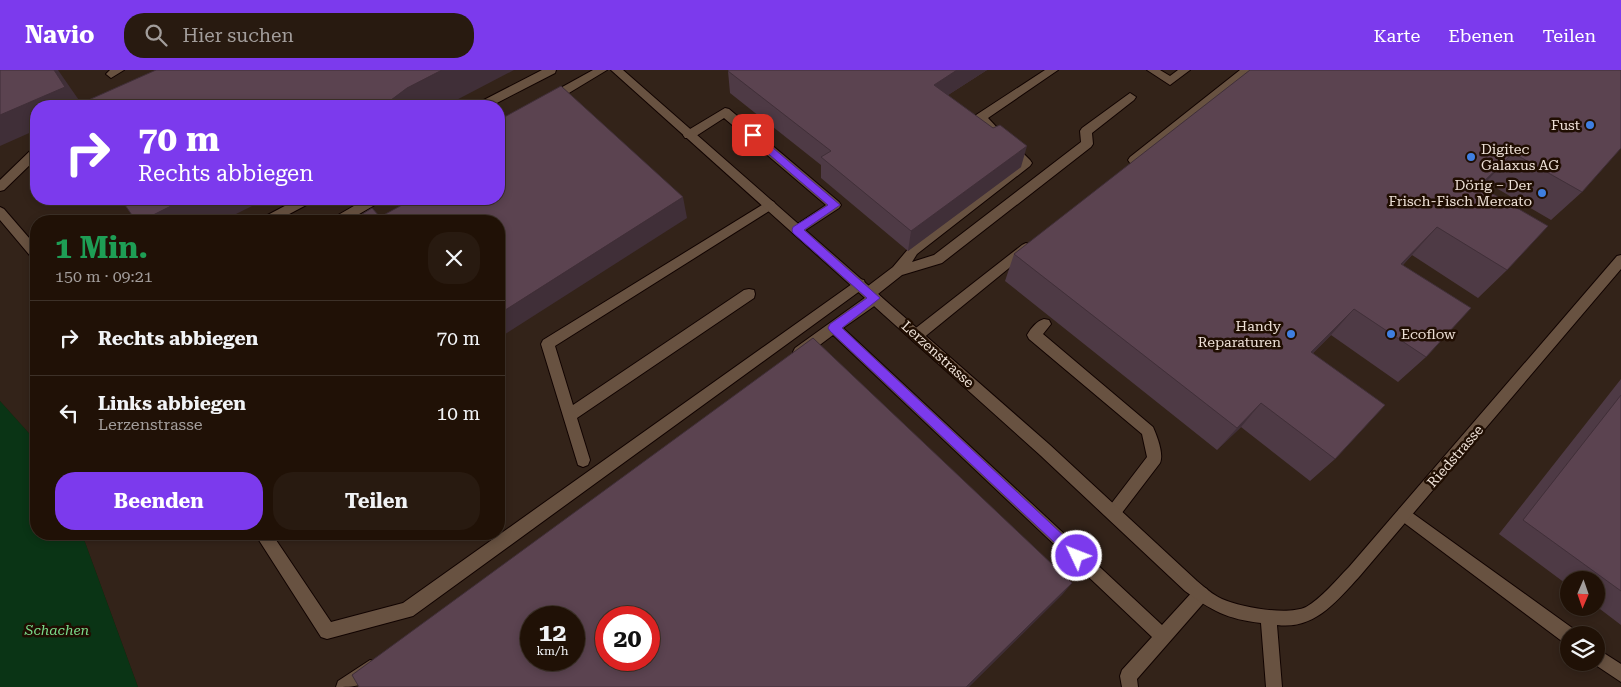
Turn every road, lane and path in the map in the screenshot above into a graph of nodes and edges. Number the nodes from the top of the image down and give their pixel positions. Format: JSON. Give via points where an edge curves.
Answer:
{"nodes":[{"id":1,"x":551,"y":70,"type":"edge"},
{"id":2,"x":602,"y":70,"type":"edge"},
{"id":3,"x":616,"y":70,"type":"edge"},
{"id":4,"x":1054,"y":70,"type":"edge"},
{"id":5,"x":1152,"y":70,"type":"edge"},
{"id":6,"x":1185,"y":70,"type":"edge"},
{"id":7,"x":1247,"y":70,"type":"edge"},
{"id":8,"x":1130,"y":97,"type":"dead end"},
{"id":9,"x":494,"y":100,"type":"edge"},
{"id":10,"x":538,"y":106,"type":"edge"},
{"id":11,"x":689,"y":135,"type":"junction"},
{"id":12,"x":30,"y":158,"type":"edge"},
{"id":13,"x":1124,"y":169,"type":"edge"},
{"id":14,"x":0,"y":187,"type":"edge"},
{"id":15,"x":297,"y":205,"type":"edge"},
{"id":16,"x":365,"y":205,"type":"edge"},
{"id":17,"x":770,"y":205,"type":"junction"},
{"id":18,"x":0,"y":212,"type":"edge"},
{"id":19,"x":277,"y":215,"type":"edge"},
{"id":20,"x":348,"y":215,"type":"edge"},
{"id":21,"x":797,"y":230,"type":"junction"},
{"id":22,"x":1032,"y":243,"type":"edge"},
{"id":23,"x":30,"y":247,"type":"edge"},
{"id":24,"x":1621,"y":260,"type":"edge"},
{"id":25,"x":898,"y":271,"type":"junction"},
{"id":26,"x":868,"y":292,"type":"junction"},
{"id":27,"x":749,"y":294,"type":"dead end"},
{"id":28,"x":1044,"y":324,"type":"dead end"},
{"id":29,"x":834,"y":328,"type":"junction"},
{"id":30,"x":917,"y":335,"type":"junction"},
{"id":31,"x":787,"y":362,"type":"edge"},
{"id":32,"x":569,"y":416,"type":"junction"},
{"id":33,"x":583,"y":460,"type":"dead end"},
{"id":34,"x":1113,"y":513,"type":"junction"},
{"id":35,"x":1404,"y":514,"type":"junction"},
{"id":36,"x":266,"y":540,"type":"edge"},
{"id":37,"x":1201,"y":594,"type":"junction"},
{"id":38,"x":1268,"y":617,"type":"junction"},
{"id":39,"x":1560,"y":629,"type":"edge"},
{"id":40,"x":1163,"y":637,"type":"junction"},
{"id":41,"x":384,"y":657,"type":"edge"},
{"id":42,"x":1605,"y":662,"type":"edge"},
{"id":43,"x":1621,"y":674,"type":"edge"},
{"id":44,"x":344,"y":687,"type":"edge"},
{"id":45,"x":1130,"y":687,"type":"edge"},
{"id":46,"x":1274,"y":687,"type":"edge"}],
"edges":[{"from":1,"to":9,"type":"street"},
{"from":2,"to":10,"type":"lane"},
{"from":3,"to":11,"type":"street","name":"Lerzenstrasse"},
{"from":4,"to":25,"type":"street","via":[[980,118],[1026,163],[913,251]]},
{"from":5,"to":6,"type":"street","via":[[1170,81]]},
{"from":7,"to":13,"type":"street"},
{"from":8,"to":25,"type":"street","via":[[1086,131],[1087,144],[938,259]]},
{"from":11,"to":17,"type":"street","name":"Lerzenstrasse"},
{"from":11,"to":21,"type":"street","via":[[725,112],[835,205]]},
{"from":12,"to":14,"type":"street"},
{"from":15,"to":19,"type":"street"},
{"from":16,"to":20,"type":"street"},
{"from":17,"to":21,"type":"street","name":"Lerzenstrasse"},
{"from":17,"to":32,"type":"street","via":[[548,344]]},
{"from":18,"to":23,"type":"street"},
{"from":21,"to":26,"type":"street","name":"Lerzenstrasse"},
{"from":22,"to":30,"type":"street"},
{"from":24,"to":35,"type":"street","name":"Riedstrasse"},
{"from":25,"to":26,"type":"street"},
{"from":26,"to":29,"type":"street"},
{"from":26,"to":30,"type":"street","name":"Lerzenstrasse"},
{"from":26,"to":36,"type":"street","via":[[407,610],[327,631]]},
{"from":27,"to":32,"type":"street"},
{"from":28,"to":34,"type":"street","via":[[1034,335],[1148,431],[1155,458]]},
{"from":29,"to":31,"type":"street"},
{"from":29,"to":40,"type":"street"},
{"from":30,"to":34,"type":"street","name":"Lerzenstrasse"},
{"from":32,"to":33,"type":"street"},
{"from":34,"to":37,"type":"street","name":"Lerzenstrasse"},
{"from":35,"to":38,"type":"street","name":"Riedstrasse","via":[[1326,601],[1309,614],[1289,619]]},
{"from":35,"to":39,"type":"street"},
{"from":37,"to":38,"type":"street","name":"Lerzenstrasse","via":[[1215,604],[1240,613]]},
{"from":37,"to":40,"type":"street"},
{"from":38,"to":46,"type":"street"},
{"from":40,"to":45,"type":"street","via":[[1128,676]]},
{"from":41,"to":44,"type":"street"},
{"from":42,"to":43,"type":"street"}]}
